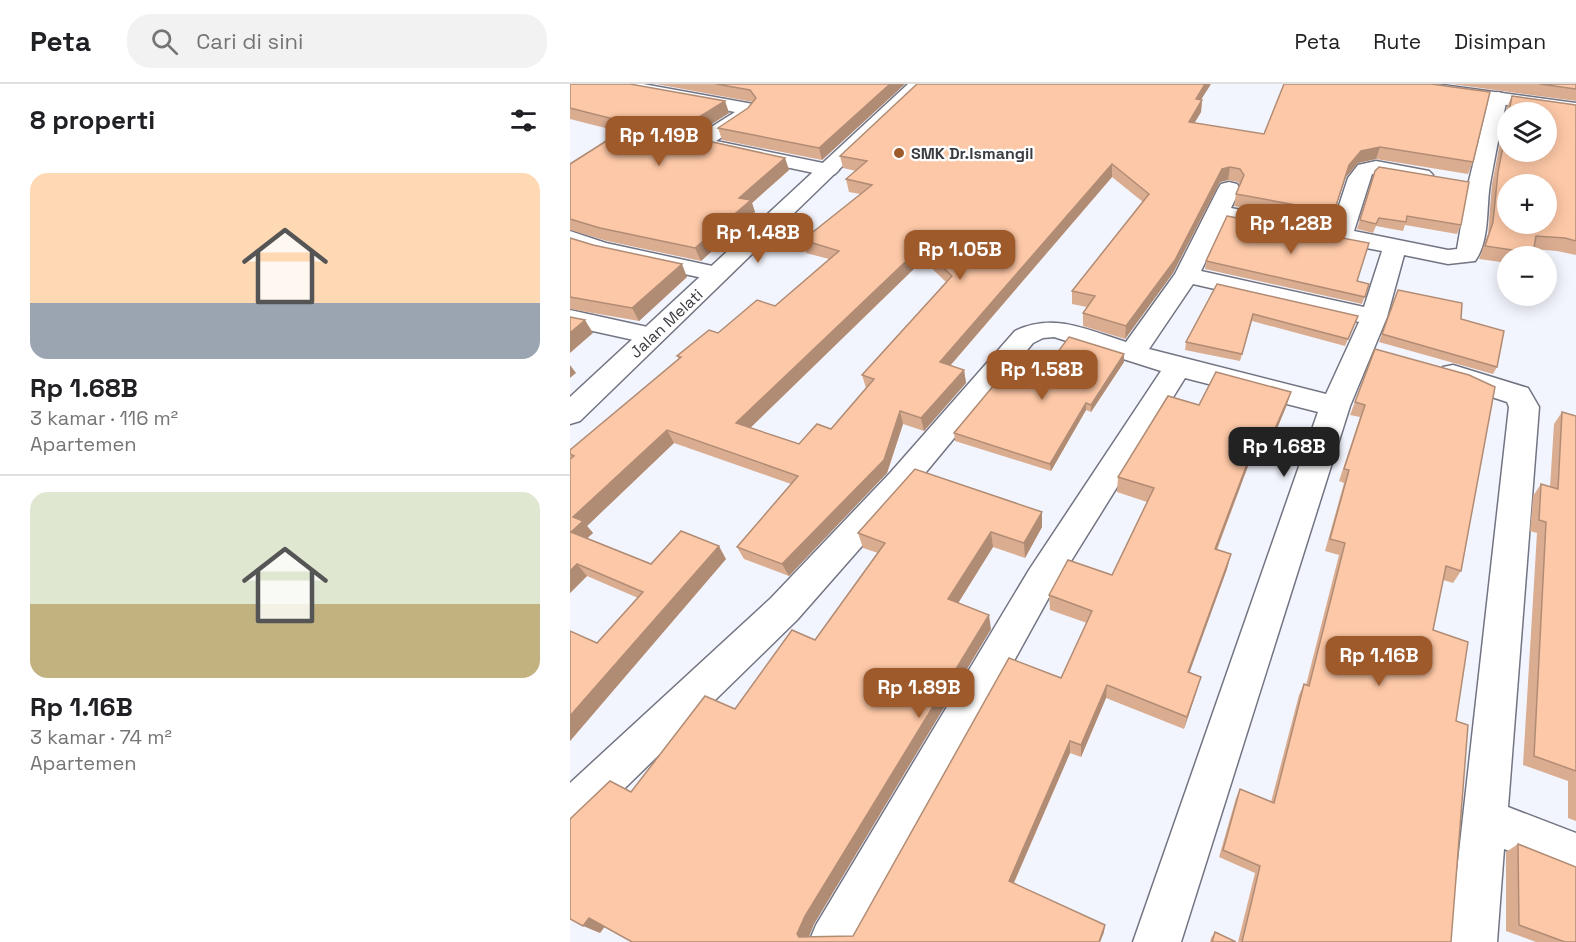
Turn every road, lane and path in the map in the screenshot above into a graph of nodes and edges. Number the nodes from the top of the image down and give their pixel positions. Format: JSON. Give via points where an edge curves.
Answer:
{"nodes":[{"id":1,"x":612,"y":84,"type":"edge"},
{"id":2,"x":918,"y":84,"type":"edge"},
{"id":3,"x":1399,"y":84,"type":"edge"},
{"id":4,"x":1498,"y":98,"type":"junction"},
{"id":5,"x":1576,"y":109,"type":"edge"},
{"id":6,"x":828,"y":170,"type":"junction"},
{"id":7,"x":1460,"y":182,"type":"junction"},
{"id":8,"x":1229,"y":189,"type":"dead end"},
{"id":9,"x":1219,"y":213,"type":"junction"},
{"id":10,"x":1341,"y":236,"type":"junction"},
{"id":11,"x":570,"y":238,"type":"edge"},
{"id":12,"x":1395,"y":246,"type":"junction"},
{"id":13,"x":717,"y":274,"type":"junction"},
{"id":14,"x":1187,"y":275,"type":"junction"},
{"id":15,"x":570,"y":318,"type":"edge"},
{"id":16,"x":1374,"y":318,"type":"junction"},
{"id":17,"x":652,"y":336,"type":"junction"},
{"id":18,"x":1132,"y":353,"type":"junction"},
{"id":19,"x":1178,"y":366,"type":"junction"},
{"id":20,"x":1425,"y":366,"type":"edge"},
{"id":21,"x":1335,"y":406,"type":"junction"},
{"id":22,"x":570,"y":414,"type":"edge"},
{"id":23,"x":570,"y":812,"type":"edge"},
{"id":24,"x":1485,"y":820,"type":"junction"},
{"id":25,"x":1576,"y":855,"type":"edge"},
{"id":26,"x":832,"y":942,"type":"edge"},
{"id":27,"x":1157,"y":942,"type":"edge"},
{"id":28,"x":1473,"y":942,"type":"edge"}],
"edges":[{"from":1,"to":6,"type":"street","via":[[746,108],[743,115],[703,144]]},
{"from":2,"to":6,"type":"street","name":"Jalan Melati"},
{"from":3,"to":4,"type":"street"},
{"from":4,"to":5,"type":"street"},
{"from":4,"to":7,"type":"street"},
{"from":6,"to":13,"type":"street","name":"Jalan Melati"},
{"from":7,"to":10,"type":"street","via":[[1376,167],[1365,169]]},
{"from":7,"to":12,"type":"street","via":[[1472,239],[1467,256],[1448,257]]},
{"from":8,"to":9,"type":"street"},
{"from":9,"to":10,"type":"street"},
{"from":9,"to":14,"type":"street"},
{"from":10,"to":12,"type":"street"},
{"from":11,"to":13,"type":"street","via":[[600,249]]},
{"from":12,"to":16,"type":"street"},
{"from":13,"to":17,"type":"street","name":"Jalan Melati"},
{"from":14,"to":16,"type":"street"},
{"from":14,"to":18,"type":"street"},
{"from":15,"to":17,"type":"street"},
{"from":16,"to":21,"type":"street","via":[[1371,351]]},
{"from":17,"to":22,"type":"street","name":"Jalan Melati"},
{"from":18,"to":19,"type":"street"},
{"from":18,"to":23,"type":"street","via":[[1055,329],[1038,330],[1024,337],[901,481],[784,609]]},
{"from":19,"to":21,"type":"street"},
{"from":19,"to":26,"type":"street","via":[[1041,580]]},
{"from":20,"to":24,"type":"street","via":[[1518,395],[1524,407]]},
{"from":21,"to":27,"type":"street"},
{"from":24,"to":25,"type":"street"},
{"from":24,"to":28,"type":"street"}]}
